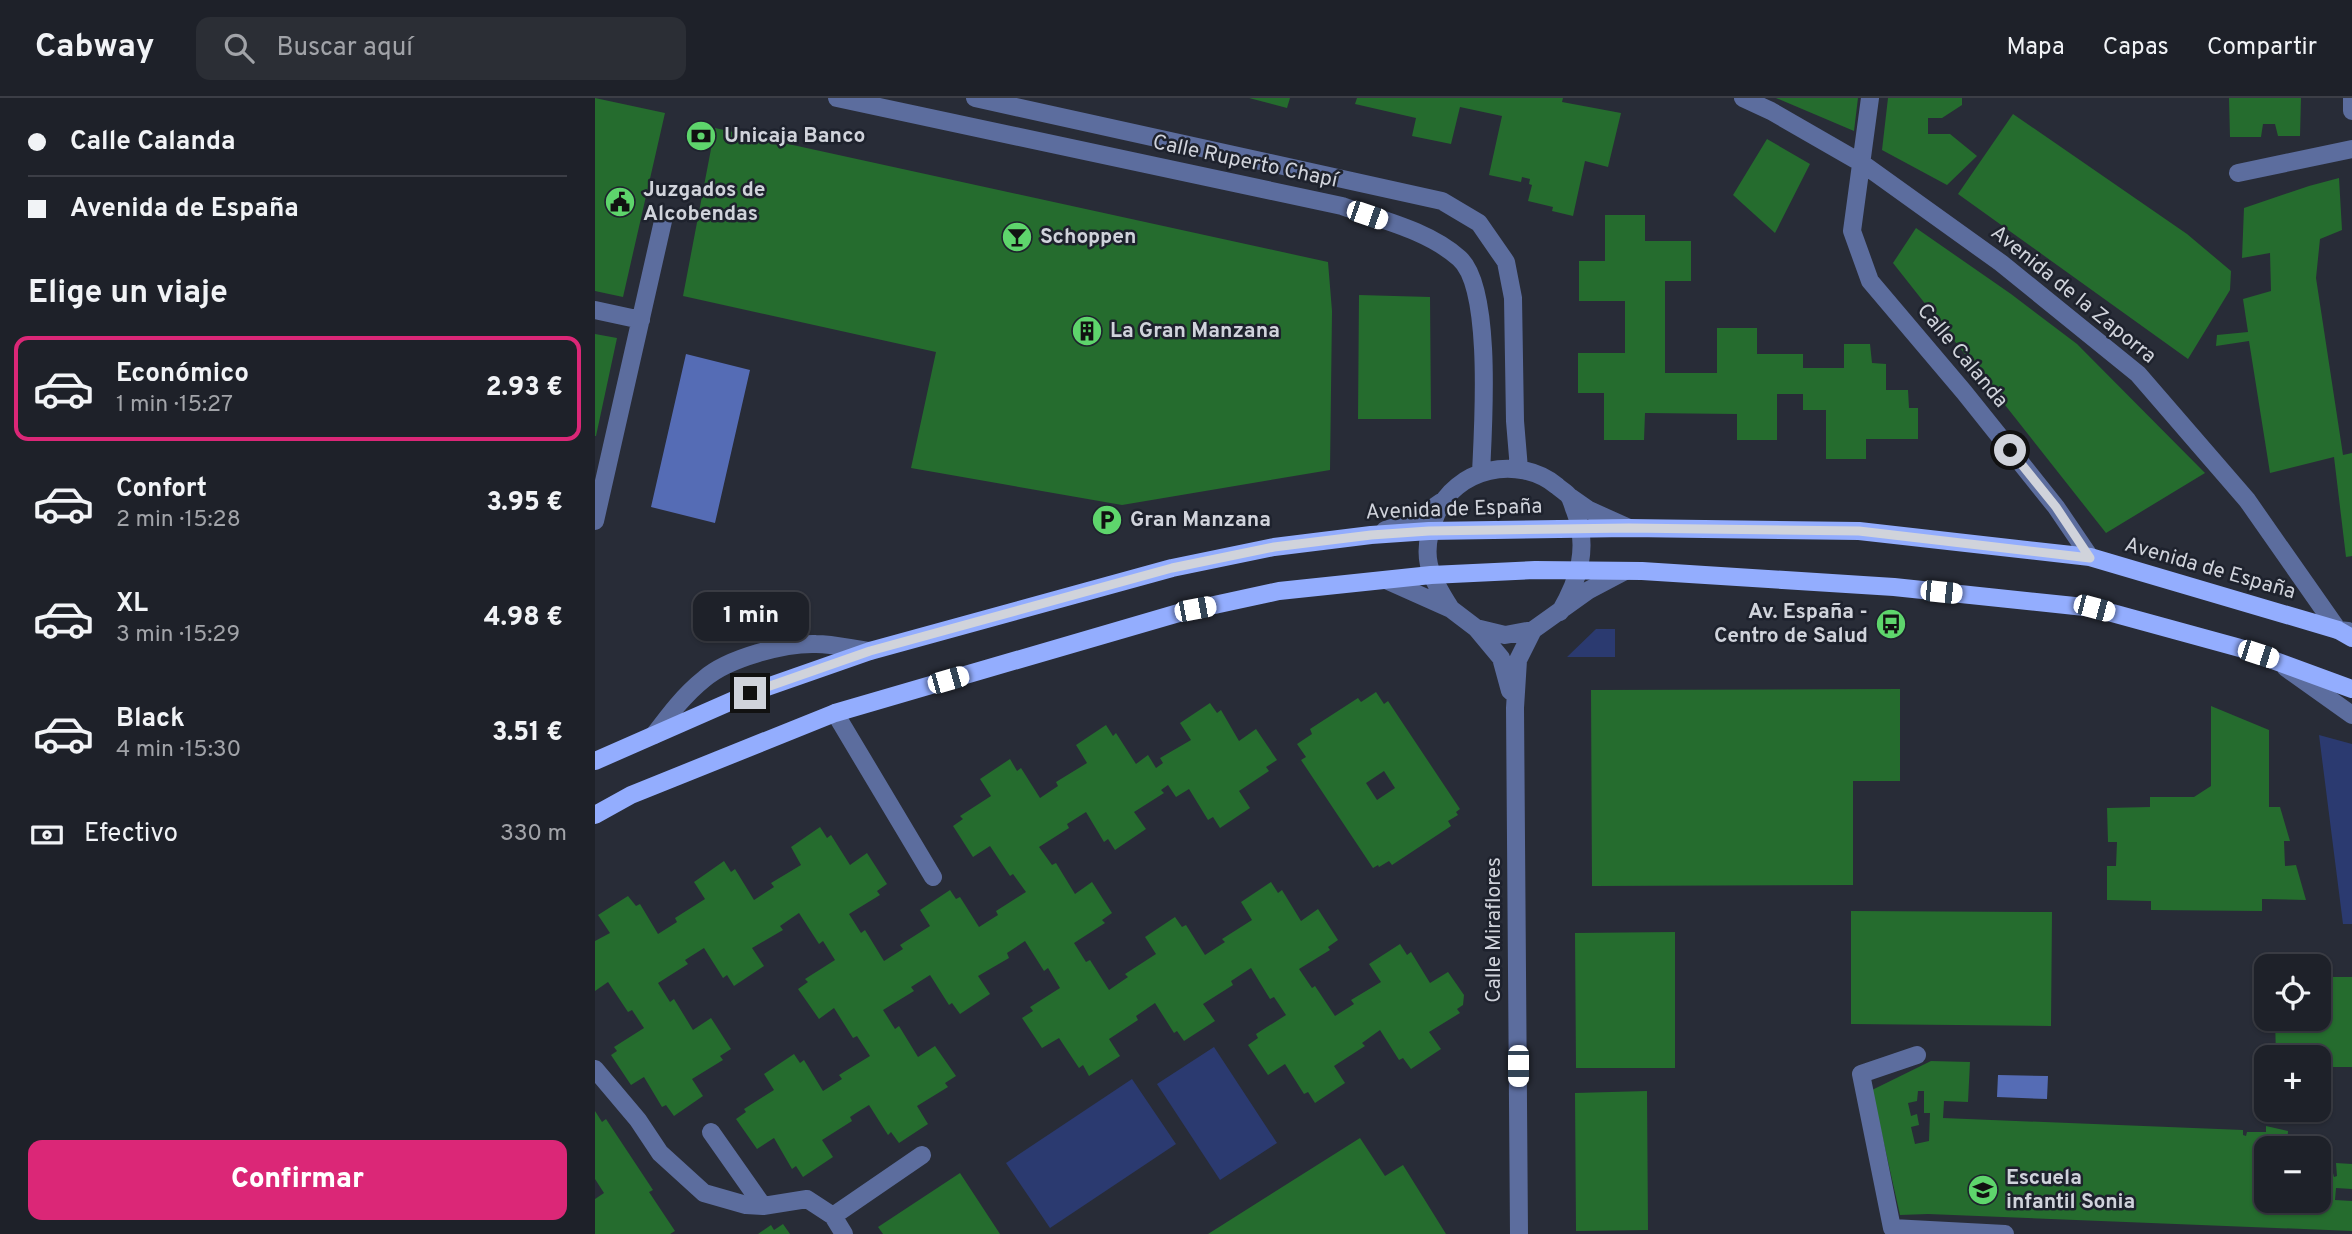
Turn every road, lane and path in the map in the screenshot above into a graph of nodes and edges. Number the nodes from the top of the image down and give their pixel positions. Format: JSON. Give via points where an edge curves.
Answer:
{"nodes":[{"id":1,"x":837,"y":98,"type":"edge"},
{"id":2,"x":975,"y":98,"type":"edge"},
{"id":3,"x":1743,"y":98,"type":"edge"},
{"id":4,"x":1870,"y":98,"type":"edge"},
{"id":5,"x":2352,"y":98,"type":"edge"},
{"id":6,"x":2352,"y":111,"type":"edge"},
{"id":7,"x":2352,"y":149,"type":"edge"},
{"id":8,"x":1863,"y":164,"type":"junction"},
{"id":9,"x":2238,"y":173,"type":"dead end"},
{"id":10,"x":663,"y":220,"type":"dead end"},
{"id":11,"x":595,"y":310,"type":"edge"},
{"id":12,"x":641,"y":320,"type":"junction"},
{"id":13,"x":1519,"y":469,"type":"junction"},
{"id":14,"x":1481,"y":472,"type":"junction"},
{"id":15,"x":1569,"y":496,"type":"junction"},
{"id":16,"x":1441,"y":502,"type":"junction"},
{"id":17,"x":595,"y":521,"type":"edge"},
{"id":18,"x":1629,"y":528,"type":"junction"},
{"id":19,"x":1582,"y":529,"type":"junction"},
{"id":20,"x":1429,"y":531,"type":"junction"},
{"id":21,"x":1371,"y":535,"type":"junction"},
{"id":22,"x":2090,"y":558,"type":"junction"},
{"id":23,"x":1580,"y":571,"type":"junction"},
{"id":24,"x":1625,"y":571,"type":"junction"},
{"id":25,"x":1431,"y":575,"type":"junction"},
{"id":26,"x":1386,"y":580,"type":"junction"},
{"id":27,"x":1451,"y":609,"type":"junction"},
{"id":28,"x":1560,"y":612,"type":"junction"},
{"id":29,"x":1476,"y":628,"type":"junction"},
{"id":30,"x":1533,"y":630,"type":"junction"},
{"id":31,"x":2347,"y":633,"type":"edge"},
{"id":32,"x":870,"y":651,"type":"junction"},
{"id":33,"x":2272,"y":658,"type":"junction"},
{"id":34,"x":2352,"y":689,"type":"edge"},
{"id":35,"x":1515,"y":708,"type":"junction"},
{"id":36,"x":835,"y":713,"type":"junction"},
{"id":37,"x":2352,"y":715,"type":"edge"},
{"id":38,"x":654,"y":735,"type":"junction"},
{"id":39,"x":595,"y":761,"type":"edge"},
{"id":40,"x":595,"y":815,"type":"edge"},
{"id":41,"x":933,"y":877,"type":"dead end"},
{"id":42,"x":1917,"y":1055,"type":"dead end"},
{"id":43,"x":596,"y":1072,"type":"edge"},
{"id":44,"x":711,"y":1132,"type":"dead end"},
{"id":45,"x":922,"y":1155,"type":"dead end"},
{"id":46,"x":763,"y":1206,"type":"junction"},
{"id":47,"x":833,"y":1216,"type":"junction"},
{"id":48,"x":843,"y":1234,"type":"edge"},
{"id":49,"x":1519,"y":1234,"type":"edge"},
{"id":50,"x":2005,"y":1234,"type":"edge"}],
"edges":[{"from":1,"to":14,"type":"street","name":"Calle Ruperto Chapí","via":[[1342,206],[1418,232],[1461,259],[1478,293],[1484,413]]},
{"from":2,"to":13,"type":"street","name":"Calle Ruperto Chapí","via":[[1442,201],[1479,223],[1506,262],[1513,298]]},
{"from":3,"to":8,"type":"street","name":"Avenida de la Zaporra"},
{"from":4,"to":8,"type":"street","name":"Calle Calanda"},
{"from":5,"to":6,"type":"street"},
{"from":7,"to":9,"type":"street"},
{"from":8,"to":22,"type":"street","name":"Calle Calanda","via":[[1852,231],[1870,281],[2056,507]]},
{"from":8,"to":31,"type":"street","name":"Avenida de la Zaporra","via":[[2001,262],[2138,374],[2247,500]]},
{"from":10,"to":12,"type":"street"},
{"from":11,"to":12,"type":"street"},
{"from":12,"to":17,"type":"street"},
{"from":13,"to":14,"type":"street"},
{"from":13,"to":15,"type":"street","via":[[1546,477]]},
{"from":14,"to":16,"type":"street","via":[[1450,489]]},
{"from":15,"to":18,"type":"street"},
{"from":15,"to":19,"type":"street"},
{"from":16,"to":20,"type":"street"},
{"from":16,"to":21,"type":"street","via":[[1414,521]]},
{"from":18,"to":19,"type":"main road","name":"Avenida de España"},
{"from":18,"to":22,"type":"main road","name":"Avenida de España","via":[[1859,531]]},
{"from":19,"to":20,"type":"main road","name":"Avenida de España"},
{"from":19,"to":23,"type":"street"},
{"from":20,"to":21,"type":"main road","name":"Avenida de España"},
{"from":20,"to":25,"type":"street","via":[[1427,565]]},
{"from":21,"to":32,"type":"main road","name":"Avenida de España","via":[[1274,547],[1172,568]]},
{"from":22,"to":31,"type":"main road","name":"Avenida de España"},
{"from":23,"to":24,"type":"main road"},
{"from":23,"to":25,"type":"main road"},
{"from":23,"to":28,"type":"street"},
{"from":24,"to":28,"type":"street"},
{"from":24,"to":33,"type":"main road","via":[[1894,587],[2094,608]]},
{"from":25,"to":26,"type":"main road"},
{"from":25,"to":27,"type":"street"},
{"from":26,"to":27,"type":"street"},
{"from":26,"to":36,"type":"main road","via":[[1279,591],[1182,612]]},
{"from":27,"to":29,"type":"street"},
{"from":28,"to":30,"type":"street"},
{"from":29,"to":30,"type":"street","via":[[1505,635]]},
{"from":29,"to":35,"type":"street","via":[[1501,658]]},
{"from":30,"to":35,"type":"street","name":"Calle Miraflores","via":[[1518,660]]},
{"from":32,"to":38,"type":"main road","name":"Avenida de España","via":[[750,693]]},
{"from":32,"to":38,"type":"street","via":[[816,644],[772,649],[731,664],[707,676],[682,698]]},
{"from":33,"to":34,"type":"main road"},
{"from":33,"to":37,"type":"street"},
{"from":35,"to":49,"type":"street","name":"Calle Miraflores"},
{"from":36,"to":40,"type":"main road","via":[[631,795]]},
{"from":36,"to":41,"type":"street"},
{"from":38,"to":39,"type":"main road","name":"Avenida de España"},
{"from":42,"to":50,"type":"street","via":[[1861,1074],[1892,1228]]},
{"from":43,"to":46,"type":"street","via":[[660,1153],[704,1193]]},
{"from":44,"to":46,"type":"street"},
{"from":45,"to":47,"type":"street"},
{"from":46,"to":47,"type":"street","via":[[807,1199]]},
{"from":47,"to":48,"type":"street"}]}
